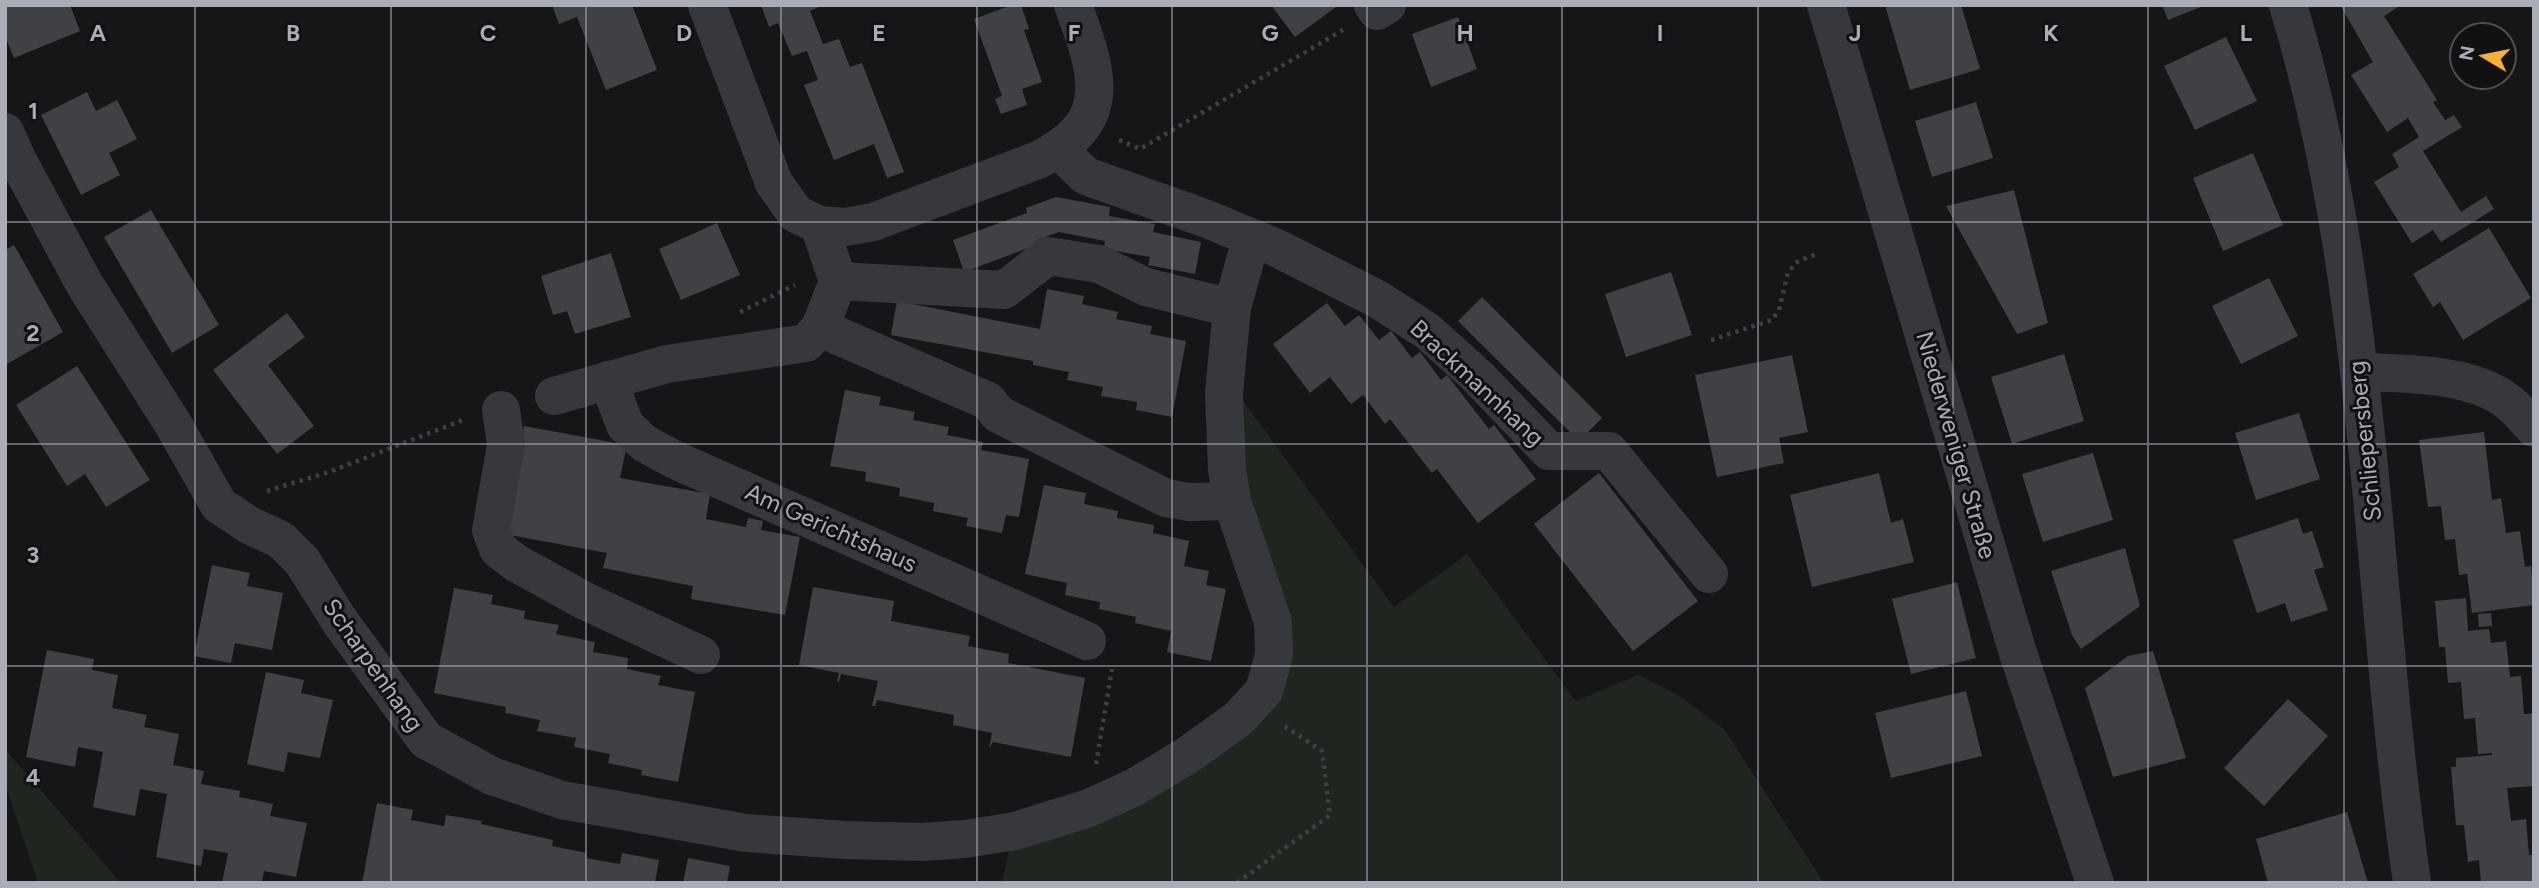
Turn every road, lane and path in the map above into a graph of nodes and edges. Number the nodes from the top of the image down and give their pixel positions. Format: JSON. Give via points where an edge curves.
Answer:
{"nodes":[{"id":1,"x":707,"y":5,"type":"edge"},
{"id":2,"x":1073,"y":5,"type":"edge"},
{"id":3,"x":1826,"y":5,"type":"edge"},
{"id":4,"x":2287,"y":5,"type":"edge"},
{"id":5,"x":1379,"y":7,"type":"edge"},
{"id":6,"x":5,"y":132,"type":"edge"},
{"id":7,"x":1071,"y":138,"type":"junction"},
{"id":8,"x":819,"y":225,"type":"junction"},
{"id":9,"x":1251,"y":239,"type":"junction"},
{"id":10,"x":1816,"y":254,"type":"dead end"},
{"id":11,"x":838,"y":281,"type":"junction"},
{"id":12,"x":1232,"y":308,"type":"junction"},
{"id":13,"x":820,"y":328,"type":"junction"},
{"id":14,"x":1711,"y":340,"type":"dead end"},
{"id":15,"x":2359,"y":372,"type":"junction"},
{"id":16,"x":608,"y":380,"type":"junction"},
{"id":17,"x":554,"y":396,"type":"dead end"},
{"id":18,"x":501,"y":411,"type":"joint"},
{"id":19,"x":2534,"y":428,"type":"edge"},
{"id":20,"x":1232,"y":501,"type":"junction"},
{"id":21,"x":219,"y":505,"type":"junction"},
{"id":22,"x":1709,"y":574,"type":"dead end"},
{"id":23,"x":1087,"y":641,"type":"joint"},
{"id":24,"x":701,"y":655,"type":"dead end"},
{"id":25,"x":1238,"y":719,"type":"junction"},
{"id":26,"x":1088,"y":808,"type":"junction"},
{"id":27,"x":1237,"y":883,"type":"edge"},
{"id":28,"x":2095,"y":883,"type":"edge"},
{"id":29,"x":2412,"y":883,"type":"edge"}],
"edges":[{"from":1,"to":8,"type":"street","via":[[774,183],[796,214]]},
{"from":2,"to":7,"type":"street","via":[[1091,53],[1097,90]]},
{"from":3,"to":28,"type":"street","name":"Niederweniger Straße","via":[[2018,653]]},
{"from":4,"to":15,"type":"street","name":"Schliepersberg","via":[[2307,68],[2333,195]]},
{"from":5,"to":7,"type":"path","via":[[1140,149]]},
{"from":6,"to":21,"type":"street","name":"Scharpenhang","via":[[85,285]]},
{"from":7,"to":8,"type":"street","via":[[1038,160],[873,222]]},
{"from":7,"to":9,"type":"street","name":"Brackmannhang","via":[[1086,176]]},
{"from":8,"to":11,"type":"street"},
{"from":9,"to":12,"type":"street"},
{"from":9,"to":22,"type":"street","name":"Brackmannhang","via":[[1379,300],[1427,331],[1549,451],[1609,451]]},
{"from":10,"to":14,"type":"path","via":[[1797,262],[1788,272],[1772,320]]},
{"from":11,"to":12,"type":"street","via":[[1004,290],[1048,256],[1099,264],[1146,287]]},
{"from":11,"to":13,"type":"street"},
{"from":12,"to":20,"type":"street","via":[[1224,393]]},
{"from":13,"to":16,"type":"street","via":[[806,343],[667,365]]},
{"from":13,"to":20,"type":"street","via":[[988,401],[998,414],[1166,498]]},
{"from":15,"to":19,"type":"street","via":[[2465,381],[2507,400]]},
{"from":15,"to":29,"type":"street","name":"Schliepersberg"},
{"from":16,"to":17,"type":"street"},
{"from":16,"to":23,"type":"street","name":"Am Gerichtshaus","via":[[625,425],[675,460]]},
{"from":18,"to":21,"type":"path","via":[[471,417],[329,471]]},
{"from":18,"to":24,"type":"street","via":[[506,445],[491,530],[498,550],[585,601]]},
{"from":20,"to":25,"type":"street","via":[[1273,622],[1274,655],[1264,691]]},
{"from":21,"to":26,"type":"street","name":"Scharpenhang","via":[[281,540],[302,561],[425,740],[492,776],[562,800],[746,834],[845,841],[965,839],[1015,831]]},
{"from":23,"to":26,"type":"path","via":[[1103,651],[1112,672]]},
{"from":25,"to":26,"type":"street","via":[[1135,787]]},
{"from":25,"to":27,"type":"path","via":[[1281,724],[1322,751],[1330,815]]}]}
